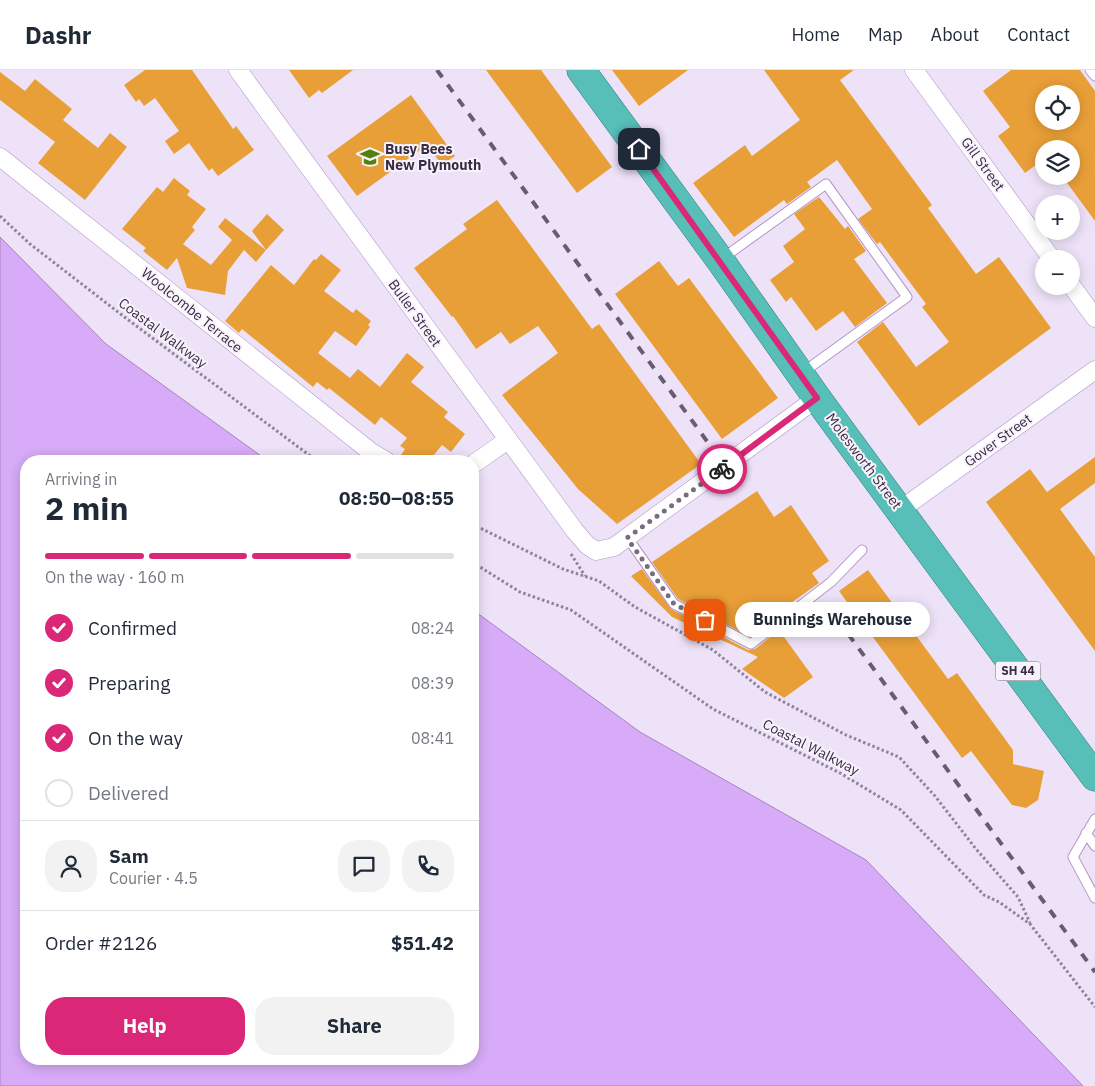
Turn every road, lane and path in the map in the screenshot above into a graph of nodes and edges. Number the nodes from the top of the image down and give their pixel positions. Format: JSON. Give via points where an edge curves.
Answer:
{"nodes":[{"id":1,"x":238,"y":70,"type":"edge"},
{"id":2,"x":581,"y":70,"type":"edge"},
{"id":3,"x":914,"y":70,"type":"edge"},
{"id":4,"x":1090,"y":70,"type":"edge"},
{"id":5,"x":1095,"y":76,"type":"edge"},
{"id":6,"x":0,"y":156,"type":"edge"},
{"id":7,"x":0,"y":216,"type":"edge"},
{"id":8,"x":1045,"y":250,"type":"edge"},
{"id":9,"x":720,"y":260,"type":"junction"},
{"id":10,"x":1078,"y":295,"type":"edge"},
{"id":11,"x":1095,"y":318,"type":"edge"},
{"id":12,"x":1095,"y":370,"type":"edge"},
{"id":13,"x":800,"y":374,"type":"junction"},
{"id":14,"x":817,"y":398,"type":"junction"},
{"id":15,"x":508,"y":440,"type":"junction"},
{"id":16,"x":308,"y":455,"type":"edge"},
{"id":17,"x":376,"y":455,"type":"edge"},
{"id":18,"x":479,"y":460,"type":"edge"},
{"id":19,"x":900,"y":510,"type":"junction"},
{"id":20,"x":479,"y":528,"type":"edge"},
{"id":21,"x":627,"y":538,"type":"junction"},
{"id":22,"x":862,"y":550,"type":"dead end"},
{"id":23,"x":479,"y":566,"type":"edge"},
{"id":24,"x":1095,"y":777,"type":"edge"},
{"id":25,"x":1095,"y":819,"type":"edge"},
{"id":26,"x":1086,"y":833,"type":"junction"},
{"id":27,"x":1095,"y":846,"type":"edge"},
{"id":28,"x":1095,"y":898,"type":"edge"},
{"id":29,"x":1030,"y":924,"type":"junction"},
{"id":30,"x":1095,"y":1007,"type":"edge"}],
"edges":[{"from":1,"to":15,"type":"street","name":"Buller Street"},
{"from":2,"to":9,"type":"highway","name":"Molesworth Street","number":"SH 44"},
{"from":3,"to":8,"type":"street","name":"Gill Street"},
{"from":4,"to":5,"type":"lane"},
{"from":6,"to":17,"type":"street","name":"Woolcombe Terrace"},
{"from":7,"to":16,"type":"path","name":"Coastal Walkway","via":[[30,244]]},
{"from":9,"to":13,"type":"highway","name":"Molesworth Street","number":"SH 44"},
{"from":9,"to":13,"type":"lane","via":[[826,184],[907,298]]},
{"from":10,"to":11,"type":"street"},
{"from":12,"to":19,"type":"street","name":"Gover Street"},
{"from":13,"to":14,"type":"highway","name":"Molesworth Street","number":"SH 44"},
{"from":14,"to":19,"type":"highway","name":"Molesworth Street","number":"SH 44"},
{"from":14,"to":21,"type":"street"},
{"from":15,"to":18,"type":"street"},
{"from":15,"to":21,"type":"street","name":"Buller Street","via":[[587,545],[596,551],[614,547]]},
{"from":19,"to":24,"type":"highway","name":"Molesworth Street","number":"SH 44"},
{"from":20,"to":29,"type":"path","via":[[563,570],[599,581],[635,607],[713,650],[765,692],[846,735],[899,757],[1009,886],[1021,902]]},
{"from":21,"to":22,"type":"lane","via":[[674,604],[751,644],[832,582]]},
{"from":23,"to":29,"type":"path","name":"Coastal Walkway","via":[[520,592],[570,610],[713,709],[840,772],[900,810],[984,895]]},
{"from":25,"to":26,"type":"lane"},
{"from":26,"to":27,"type":"lane"},
{"from":26,"to":28,"type":"lane","via":[[1073,857]]},
{"from":29,"to":30,"type":"path","name":"Coastal Walkway"}]}
